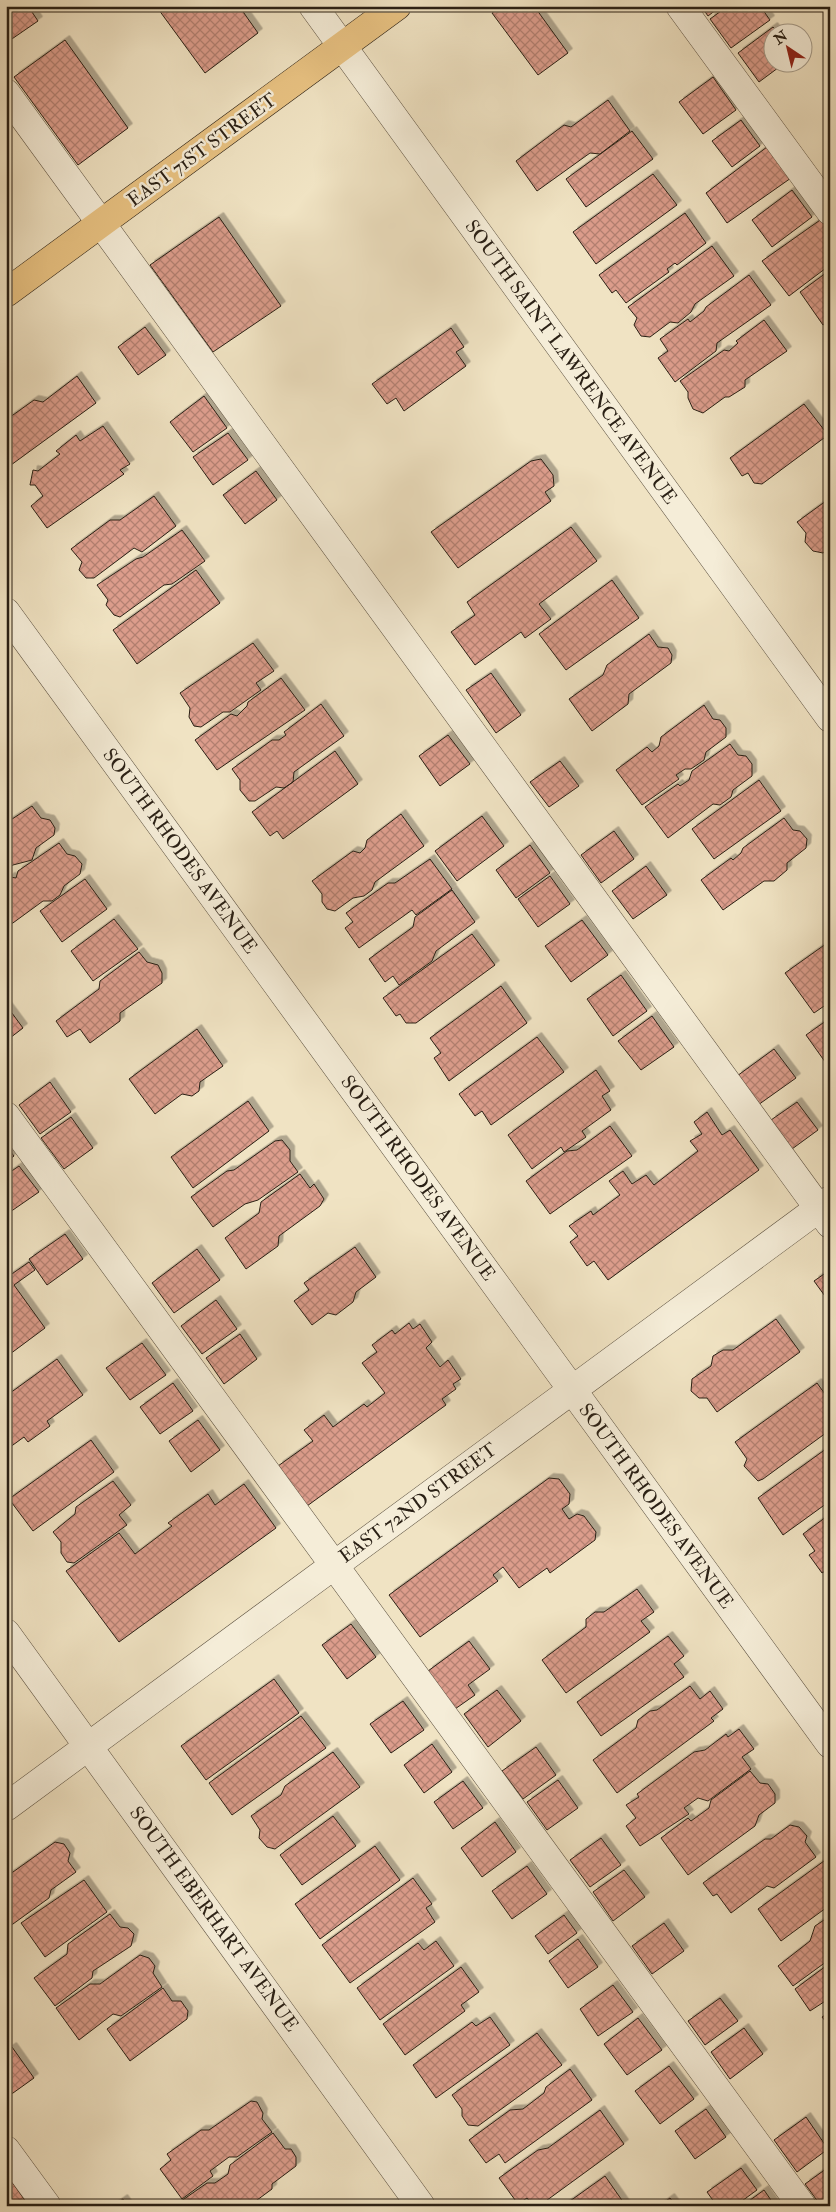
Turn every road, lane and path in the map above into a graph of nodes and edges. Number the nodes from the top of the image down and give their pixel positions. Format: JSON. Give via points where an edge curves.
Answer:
{"nodes":[{"id":1,"x":313,"y":6,"type":"edge"},
{"id":2,"x":397,"y":6,"type":"edge"},
{"id":3,"x":680,"y":6,"type":"edge"},
{"id":4,"x":342,"y":47,"type":"junction"},
{"id":5,"x":6,"y":93,"type":"edge"},
{"id":6,"x":830,"y":211,"type":"edge"},
{"id":7,"x":102,"y":223,"type":"junction"},
{"id":8,"x":6,"y":294,"type":"edge"},
{"id":9,"x":6,"y":612,"type":"edge"},
{"id":10,"x":830,"y":718,"type":"edge"},
{"id":11,"x":6,"y":1116,"type":"edge"},
{"id":12,"x":826,"y":1210,"type":"edge"},
{"id":13,"x":572,"y":1390,"type":"junction"},
{"id":14,"x":333,"y":1566,"type":"junction"},
{"id":15,"x":6,"y":1633,"type":"edge"},
{"id":16,"x":830,"y":1744,"type":"edge"},
{"id":17,"x":88,"y":1746,"type":"junction"},
{"id":18,"x":6,"y":1807,"type":"edge"},
{"id":19,"x":6,"y":2150,"type":"edge"},
{"id":20,"x":47,"y":2206,"type":"edge"},
{"id":21,"x":421,"y":2206,"type":"edge"},
{"id":22,"x":802,"y":2206,"type":"edge"}],
"edges":[{"from":1,"to":4,"type":"street","name":"SOUTH SAINT LAWRENCE AVENUE"},
{"from":2,"to":4,"type":"main road","name":"EAST 71ST STREET"},
{"from":3,"to":6,"type":"street"},
{"from":4,"to":7,"type":"main road","name":"EAST 71ST STREET"},
{"from":4,"to":10,"type":"street","name":"SOUTH SAINT LAWRENCE AVENUE"},
{"from":5,"to":7,"type":"street"},
{"from":7,"to":8,"type":"main road","name":"EAST 71ST STREET"},
{"from":7,"to":12,"type":"street"},
{"from":9,"to":13,"type":"street","name":"SOUTH RHODES AVENUE"},
{"from":11,"to":14,"type":"street"},
{"from":12,"to":13,"type":"street","name":"EAST 72ND STREET"},
{"from":13,"to":14,"type":"street","name":"EAST 72ND STREET"},
{"from":13,"to":16,"type":"street","name":"SOUTH RHODES AVENUE"},
{"from":14,"to":17,"type":"street","name":"EAST 72ND STREET"},
{"from":14,"to":22,"type":"street"},
{"from":15,"to":17,"type":"street","name":"SOUTH EBERHART AVENUE"},
{"from":17,"to":18,"type":"street","name":"EAST 72ND STREET"},
{"from":17,"to":21,"type":"street","name":"SOUTH EBERHART AVENUE"},
{"from":19,"to":20,"type":"street"}]}
